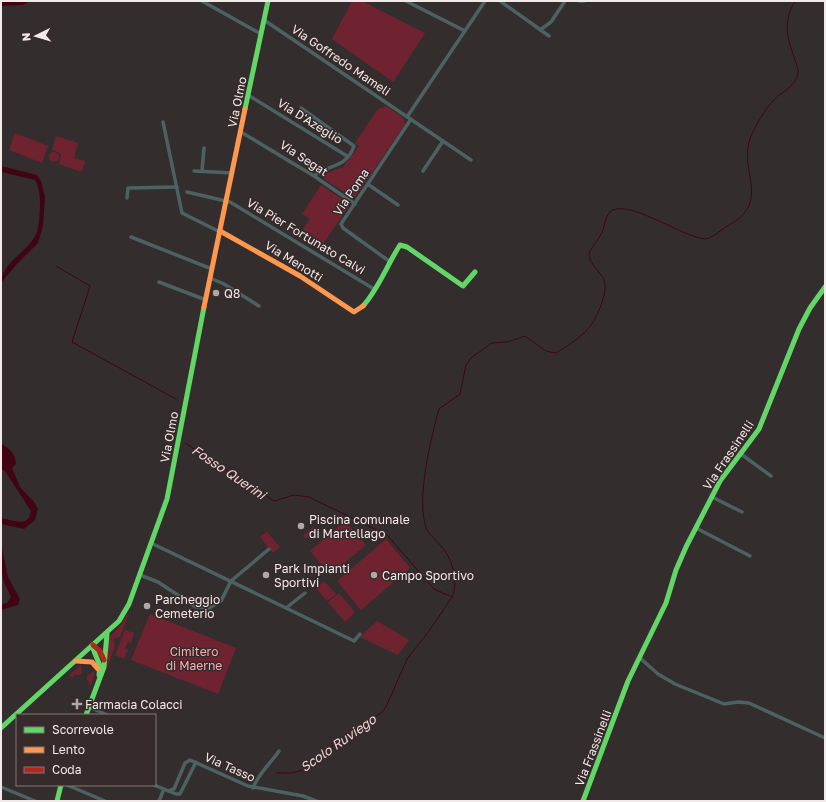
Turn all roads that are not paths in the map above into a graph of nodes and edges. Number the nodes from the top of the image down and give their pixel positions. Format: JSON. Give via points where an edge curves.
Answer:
{"nodes":[{"id":1,"x":202,"y":1,"type":"edge"},
{"id":2,"x":268,"y":1,"type":"edge"},
{"id":3,"x":406,"y":1,"type":"edge"},
{"id":4,"x":485,"y":1,"type":"edge"},
{"id":5,"x":500,"y":1,"type":"edge"},
{"id":6,"x":565,"y":1,"type":"edge"},
{"id":7,"x":579,"y":1,"type":"edge"},
{"id":8,"x":584,"y":1,"type":"edge"},
{"id":9,"x":264,"y":20,"type":"junction"},
{"id":10,"x":540,"y":30,"type":"junction"},
{"id":11,"x":465,"y":31,"type":"junction"},
{"id":12,"x":261,"y":34,"type":"junction"},
{"id":13,"x":549,"y":36,"type":"dead end"},
{"id":14,"x":248,"y":95,"type":"junction"},
{"id":15,"x":301,"y":108,"type":"dead end"},
{"id":16,"x":407,"y":117,"type":"junction"},
{"id":17,"x":411,"y":120,"type":"junction"},
{"id":18,"x":164,"y":122,"type":"dead end"},
{"id":19,"x":241,"y":132,"type":"junction"},
{"id":20,"x":443,"y":141,"type":"junction"},
{"id":21,"x":204,"y":148,"type":"dead end"},
{"id":22,"x":347,"y":156,"type":"junction"},
{"id":23,"x":471,"y":160,"type":"dead end"},
{"id":24,"x":194,"y":171,"type":"dead end"},
{"id":25,"x":202,"y":171,"type":"junction"},
{"id":26,"x":424,"y":171,"type":"dead end"},
{"id":27,"x":232,"y":173,"type":"junction"},
{"id":28,"x":314,"y":176,"type":"junction"},
{"id":29,"x":368,"y":185,"type":"junction"},
{"id":30,"x":177,"y":187,"type":"junction"},
{"id":31,"x":187,"y":192,"type":"dead end"},
{"id":32,"x":127,"y":198,"type":"dead end"},
{"id":33,"x":226,"y":201,"type":"junction"},
{"id":34,"x":355,"y":204,"type":"junction"},
{"id":35,"x":398,"y":205,"type":"dead end"},
{"id":36,"x":220,"y":231,"type":"junction"},
{"id":37,"x":131,"y":237,"type":"dead end"},
{"id":38,"x":389,"y":261,"type":"junction"},
{"id":39,"x":212,"y":269,"type":"junction"},
{"id":40,"x":475,"y":272,"type":"dead end"},
{"id":41,"x":210,"y":278,"type":"junction"},
{"id":42,"x":159,"y":282,"type":"dead end"},
{"id":43,"x":825,"y":287,"type":"edge"},
{"id":44,"x":374,"y":289,"type":"junction"},
{"id":45,"x":206,"y":300,"type":"junction"},
{"id":46,"x":259,"y":306,"type":"dead end"},
{"id":47,"x":741,"y":454,"type":"junction"},
{"id":48,"x":771,"y":476,"type":"dead end"},
{"id":49,"x":712,"y":497,"type":"junction"},
{"id":50,"x":742,"y":512,"type":"dead end"},
{"id":51,"x":696,"y":528,"type":"junction"},
{"id":52,"x":151,"y":543,"type":"junction"},
{"id":53,"x":269,"y":549,"type":"dead end"},
{"id":54,"x":750,"y":556,"type":"dead end"},
{"id":55,"x":140,"y":575,"type":"junction"},
{"id":56,"x":230,"y":582,"type":"junction"},
{"id":57,"x":305,"y":593,"type":"dead end"},
{"id":58,"x":286,"y":608,"type":"junction"},
{"id":59,"x":107,"y":633,"type":"junction"},
{"id":60,"x":360,"y":634,"type":"dead end"},
{"id":61,"x":93,"y":646,"type":"junction"},
{"id":62,"x":640,"y":658,"type":"junction"},
{"id":63,"x":75,"y":661,"type":"junction"},
{"id":64,"x":105,"y":663,"type":"junction"},
{"id":65,"x":100,"y":674,"type":"junction"},
{"id":66,"x":99,"y":680,"type":"junction"},
{"id":67,"x":89,"y":707,"type":"junction"},
{"id":68,"x":16,"y":714,"type":"edge"},
{"id":69,"x":16,"y":714,"type":"edge"},
{"id":70,"x":86,"y":714,"type":"edge"},
{"id":71,"x":105,"y":714,"type":"edge"},
{"id":72,"x":1,"y":728,"type":"edge"},
{"id":73,"x":825,"y":738,"type":"edge"},
{"id":74,"x":279,"y":750,"type":"dead end"},
{"id":75,"x":196,"y":762,"type":"junction"},
{"id":76,"x":62,"y":786,"type":"edge"},
{"id":77,"x":70,"y":786,"type":"edge"},
{"id":78,"x":156,"y":786,"type":"edge"},
{"id":79,"x":1,"y":787,"type":"edge"},
{"id":80,"x":164,"y":789,"type":"junction"},
{"id":81,"x":255,"y":789,"type":"junction"},
{"id":82,"x":168,"y":791,"type":"junction"},
{"id":83,"x":35,"y":801,"type":"edge"},
{"id":84,"x":57,"y":801,"type":"edge"},
{"id":85,"x":105,"y":801,"type":"edge"},
{"id":86,"x":159,"y":801,"type":"edge"},
{"id":87,"x":316,"y":801,"type":"edge"},
{"id":88,"x":583,"y":801,"type":"edge"}],
"edges":[{"from":1,"to":12,"type":"street"},
{"from":2,"to":9,"type":"street","name":"Via Olmo"},
{"from":3,"to":11,"type":"street"},
{"from":4,"to":11,"type":"street"},
{"from":5,"to":10,"type":"street"},
{"from":6,"to":10,"type":"street","via":[[551,22]]},
{"from":7,"to":8,"type":"street"},
{"from":9,"to":12,"type":"street","name":"Via Olmo"},
{"from":9,"to":16,"type":"street","name":"Via Goffredo Mameli"},
{"from":10,"to":13,"type":"street"},
{"from":11,"to":16,"type":"street"},
{"from":12,"to":14,"type":"street","name":"Via Olmo"},
{"from":14,"to":19,"type":"street","name":"Via Olmo"},
{"from":14,"to":22,"type":"street","name":"Via D'Azeglio"},
{"from":15,"to":22,"type":"street","via":[[353,145]]},
{"from":16,"to":17,"type":"street","name":"Via Goffredo Mameli"},
{"from":17,"to":20,"type":"street","name":"Via Goffredo Mameli"},
{"from":17,"to":29,"type":"street","name":"Via Poma"},
{"from":18,"to":30,"type":"street"},
{"from":19,"to":27,"type":"street","name":"Via Olmo"},
{"from":19,"to":28,"type":"street","name":"Via Segat"},
{"from":20,"to":23,"type":"street","name":"Via Goffredo Mameli"},
{"from":20,"to":26,"type":"street"},
{"from":21,"to":25,"type":"street"},
{"from":22,"to":28,"type":"street","name":"Via D'Azeglio","via":[[340,165]]},
{"from":24,"to":25,"type":"street"},
{"from":25,"to":27,"type":"street"},
{"from":27,"to":33,"type":"street","name":"Via Olmo"},
{"from":28,"to":34,"type":"street","name":"Via Segat"},
{"from":29,"to":34,"type":"street","name":"Via Poma"},
{"from":29,"to":35,"type":"street"},
{"from":30,"to":32,"type":"street","via":[[128,188]]},
{"from":30,"to":36,"type":"street","via":[[182,213]]},
{"from":31,"to":33,"type":"street"},
{"from":33,"to":36,"type":"street","name":"Via Olmo"},
{"from":33,"to":44,"type":"street","name":"Via Pier Fortunato Calvi"},
{"from":34,"to":38,"type":"street","name":"Via Poma","via":[[341,226]]},
{"from":36,"to":39,"type":"street","name":"Via Olmo"},
{"from":36,"to":44,"type":"street","name":"Via Menotti","via":[[258,251],[356,311]]},
{"from":37,"to":39,"type":"street"},
{"from":38,"to":40,"type":"street","via":[[402,245],[462,286],[466,285]]},
{"from":38,"to":44,"type":"street"},
{"from":39,"to":41,"type":"street","name":"Via Olmo"},
{"from":41,"to":45,"type":"street","name":"Via Olmo"},
{"from":41,"to":46,"type":"street"},
{"from":42,"to":45,"type":"street"},
{"from":43,"to":47,"type":"street","name":"Via Frassinelli","via":[[799,329],[759,429]]},
{"from":45,"to":52,"type":"street","name":"Via Olmo","via":[[169,492]]},
{"from":47,"to":48,"type":"street"},
{"from":47,"to":49,"type":"street","name":"Via Frassinelli","via":[[720,481]]},
{"from":49,"to":50,"type":"street"},
{"from":49,"to":51,"type":"street","name":"Via Frassinelli"},
{"from":51,"to":54,"type":"street"},
{"from":51,"to":62,"type":"street","name":"Via Frassinelli","via":[[676,570],[666,604]]},
{"from":52,"to":55,"type":"street","name":"Via Olmo"},
{"from":52,"to":56,"type":"street"},
{"from":53,"to":56,"type":"street"},
{"from":55,"to":56,"type":"street","via":[[158,582],[202,609],[219,603]]},
{"from":55,"to":59,"type":"street","name":"Via Olmo","via":[[124,613]]},
{"from":56,"to":58,"type":"street"},
{"from":57,"to":58,"type":"street"},
{"from":58,"to":60,"type":"street","via":[[354,641]]},
{"from":59,"to":61,"type":"street","name":"Via Olmo"},
{"from":59,"to":64,"type":"street"},
{"from":61,"to":63,"type":"street","name":"Via Olmo"},
{"from":61,"to":64,"type":"street","via":[[100,651]]},
{"from":61,"to":65,"type":"street"},
{"from":62,"to":73,"type":"street","via":[[658,674],[675,684],[724,704],[749,703]]},
{"from":62,"to":88,"type":"street","name":"Via Frassinelli","via":[[628,681]]},
{"from":63,"to":65,"type":"street","via":[[92,662]]},
{"from":63,"to":69,"type":"street","name":"Via Olmo"},
{"from":64,"to":66,"type":"street"},
{"from":65,"to":66,"type":"street"},
{"from":66,"to":67,"type":"street"},
{"from":67,"to":70,"type":"street"},
{"from":67,"to":71,"type":"street"},
{"from":68,"to":72,"type":"street","name":"Via Olmo"},
{"from":74,"to":81,"type":"street","via":[[260,775]]},
{"from":75,"to":81,"type":"street","name":"Via Tasso"},
{"from":75,"to":82,"type":"street","name":"Via Tasso","via":[[187,760],[174,789]]},
{"from":75,"to":82,"type":"street","name":"Via Tasso","via":[[182,792],[176,794]]},
{"from":76,"to":84,"type":"street"},
{"from":77,"to":85,"type":"street"},
{"from":78,"to":80,"type":"street"},
{"from":79,"to":83,"type":"street"},
{"from":80,"to":82,"type":"street"},
{"from":80,"to":86,"type":"street"},
{"from":81,"to":87,"type":"street","name":"Via Tasso","via":[[303,796]]}]}
